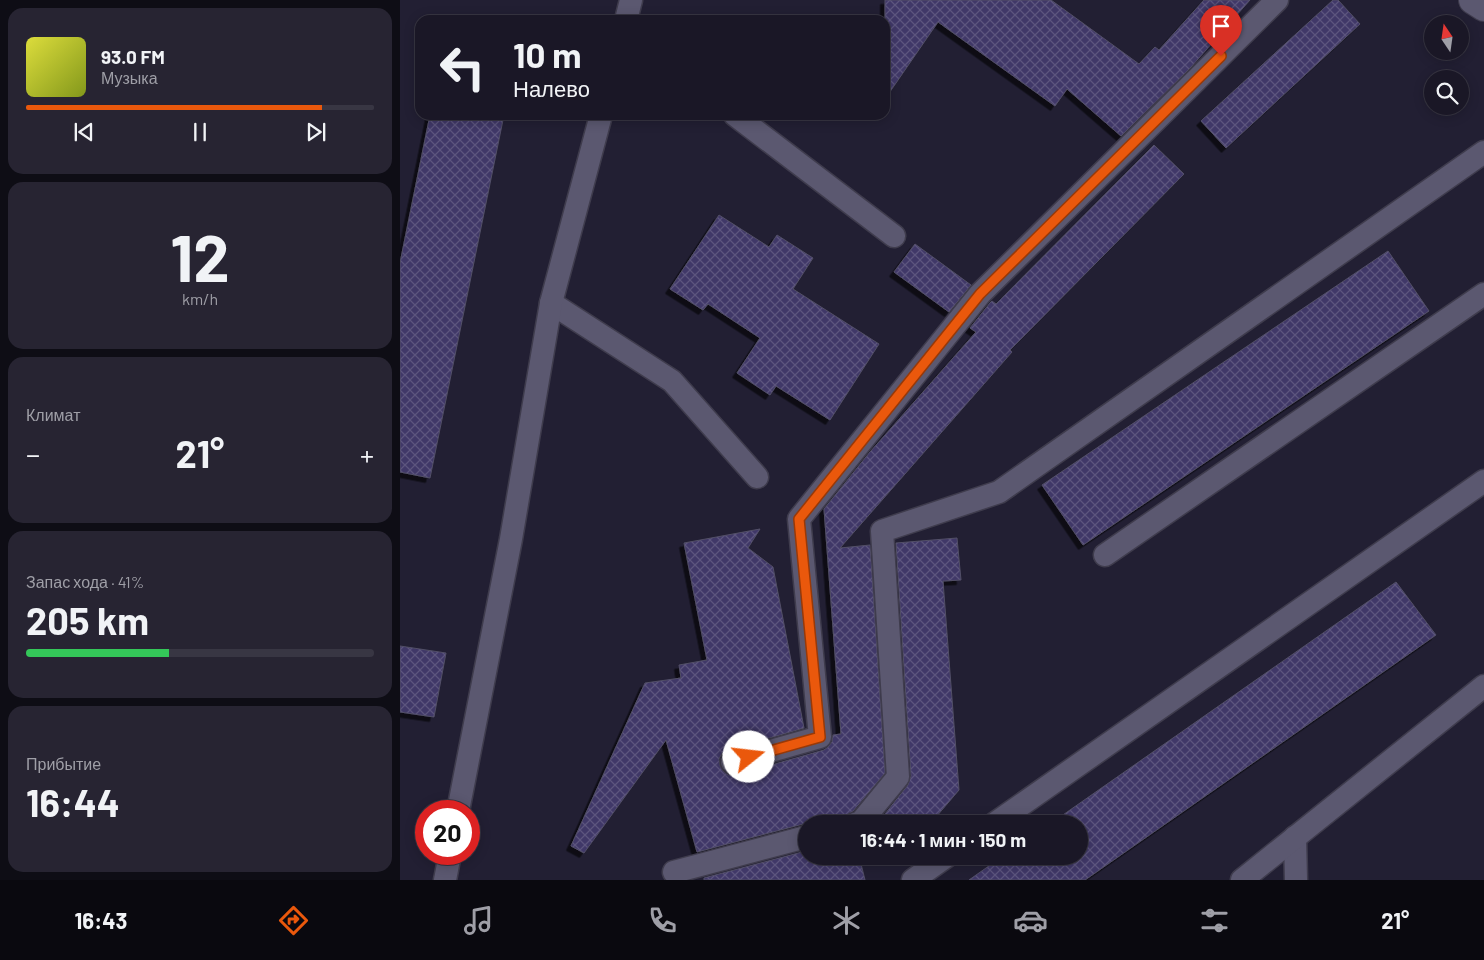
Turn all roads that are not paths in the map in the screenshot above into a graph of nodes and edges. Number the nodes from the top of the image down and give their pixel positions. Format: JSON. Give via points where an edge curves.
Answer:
{"nodes":[{"id":1,"x":631,"y":0,"type":"edge"},
{"id":2,"x":1277,"y":0,"type":"edge"},
{"id":3,"x":1473,"y":0,"type":"edge"},
{"id":4,"x":1484,"y":7,"type":"edge"},
{"id":5,"x":627,"y":15,"type":"edge"},
{"id":6,"x":600,"y":120,"type":"edge"},
{"id":7,"x":741,"y":120,"type":"edge"},
{"id":8,"x":1484,"y":152,"type":"edge"},
{"id":9,"x":894,"y":236,"type":"dead end"},
{"id":10,"x":1484,"y":294,"type":"edge"},
{"id":11,"x":551,"y":303,"type":"junction"},
{"id":12,"x":756,"y":477,"type":"dead end"},
{"id":13,"x":1484,"y":481,"type":"edge"},
{"id":14,"x":1106,"y":555,"type":"dead end"},
{"id":15,"x":1484,"y":686,"type":"edge"},
{"id":16,"x":732,"y":762,"type":"dead end"},
{"id":17,"x":460,"y":800,"type":"edge"},
{"id":18,"x":867,"y":815,"type":"edge"},
{"id":19,"x":1007,"y":815,"type":"edge"},
{"id":20,"x":1295,"y":837,"type":"junction"},
{"id":21,"x":798,"y":839,"type":"edge"},
{"id":22,"x":448,"y":865,"type":"edge"},
{"id":23,"x":934,"y":865,"type":"edge"},
{"id":24,"x":674,"y":872,"type":"dead end"},
{"id":25,"x":445,"y":880,"type":"edge"},
{"id":26,"x":913,"y":880,"type":"edge"},
{"id":27,"x":1242,"y":880,"type":"edge"},
{"id":28,"x":1296,"y":880,"type":"edge"}],
"edges":[{"from":1,"to":5,"type":"lane"},
{"from":2,"to":16,"type":"lane","via":[[980,294],[799,519],[820,737]]},
{"from":3,"to":4,"type":"street"},
{"from":6,"to":11,"type":"lane"},
{"from":7,"to":9,"type":"lane"},
{"from":8,"to":18,"type":"lane","via":[[999,492],[882,531],[898,777]]},
{"from":10,"to":14,"type":"lane"},
{"from":11,"to":12,"type":"lane","via":[[672,381]]},
{"from":11,"to":17,"type":"lane","via":[[511,539]]},
{"from":13,"to":19,"type":"lane"},
{"from":15,"to":20,"type":"lane"},
{"from":20,"to":27,"type":"lane"},
{"from":20,"to":28,"type":"lane"},
{"from":21,"to":24,"type":"lane"},
{"from":22,"to":25,"type":"lane"},
{"from":23,"to":26,"type":"lane"}]}
